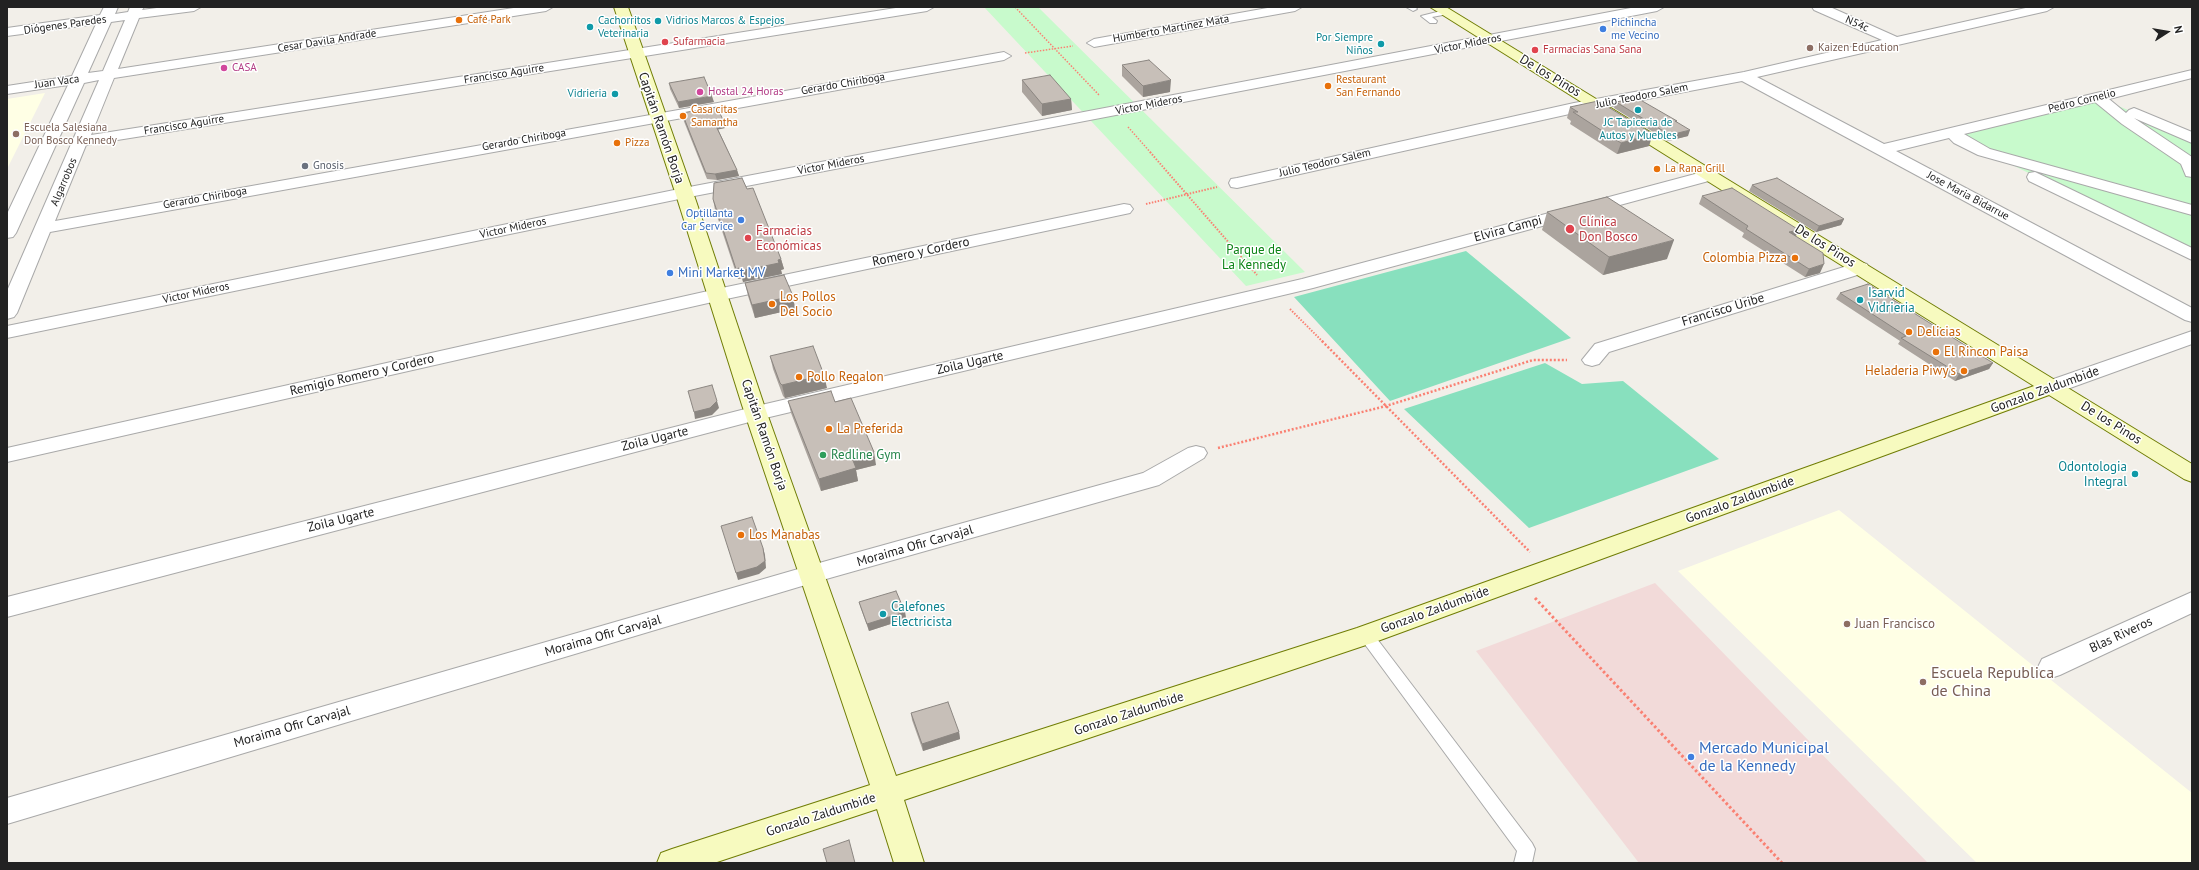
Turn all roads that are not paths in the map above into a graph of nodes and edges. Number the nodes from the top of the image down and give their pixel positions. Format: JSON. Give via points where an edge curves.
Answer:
{"nodes":[{"id":1,"x":194,"y":7,"type":"edge"},
{"id":2,"x":546,"y":7,"type":"edge"},
{"id":3,"x":621,"y":7,"type":"edge"},
{"id":4,"x":927,"y":7,"type":"edge"},
{"id":5,"x":1295,"y":7,"type":"edge"},
{"id":6,"x":1611,"y":7,"type":"edge"},
{"id":7,"x":1657,"y":7,"type":"edge"},
{"id":8,"x":1819,"y":7,"type":"edge"},
{"id":9,"x":2047,"y":7,"type":"edge"},
{"id":10,"x":135,"y":11,"type":"edge"},
{"id":11,"x":109,"y":13,"type":"edge"},
{"id":12,"x":1438,"y":13,"type":"edge"},
{"id":13,"x":1623,"y":14,"type":"junction"},
{"id":14,"x":7,"y":32,"type":"edge"},
{"id":15,"x":1490,"y":40,"type":"junction"},
{"id":16,"x":1894,"y":41,"type":"junction"},
{"id":17,"x":1094,"y":43,"type":"road end"},
{"id":18,"x":636,"y":54,"type":"junction"},
{"id":19,"x":1004,"y":56,"type":"road end"},
{"id":20,"x":2192,"y":74,"type":"edge"},
{"id":21,"x":107,"y":75,"type":"junction"},
{"id":22,"x":1744,"y":76,"type":"junction"},
{"id":23,"x":78,"y":79,"type":"junction"},
{"id":24,"x":7,"y":90,"type":"edge"},
{"id":25,"x":2098,"y":97,"type":"junction"},
{"id":26,"x":1597,"y":105,"type":"junction"},
{"id":27,"x":657,"y":116,"type":"junction"},
{"id":28,"x":1964,"y":129,"type":"junction"},
{"id":29,"x":2192,"y":138,"type":"edge"},
{"id":30,"x":81,"y":141,"type":"junction"},
{"id":31,"x":1881,"y":150,"type":"junction"},
{"id":32,"x":1984,"y":152,"type":"junction"},
{"id":33,"x":2191,"y":165,"type":"edge"},
{"id":34,"x":1710,"y":175,"type":"junction"},
{"id":35,"x":1237,"y":183,"type":"road end"},
{"id":36,"x":684,"y":193,"type":"junction"},
{"id":37,"x":1124,"y":209,"type":"road end"},
{"id":38,"x":2192,"y":210,"type":"edge"},
{"id":39,"x":44,"y":228,"type":"junction"},
{"id":40,"x":7,"y":233,"type":"edge"},
{"id":41,"x":2192,"y":255,"type":"edge"},
{"id":42,"x":1860,"y":268,"type":"junction"},
{"id":43,"x":1306,"y":284,"type":"joint"},
{"id":44,"x":717,"y":295,"type":"junction"},
{"id":45,"x":7,"y":313,"type":"edge"},
{"id":46,"x":2192,"y":316,"type":"edge"},
{"id":47,"x":7,"y":332,"type":"edge"},
{"id":48,"x":2192,"y":337,"type":"edge"},
{"id":49,"x":1592,"y":360,"type":"road end"},
{"id":50,"x":2052,"y":387,"type":"junction"},
{"id":51,"x":757,"y":413,"type":"junction"},
{"id":52,"x":1196,"y":454,"type":"road end"},
{"id":53,"x":7,"y":455,"type":"edge"},
{"id":54,"x":2192,"y":474,"type":"edge"},
{"id":55,"x":812,"y":574,"type":"junction"},
{"id":56,"x":2192,"y":602,"type":"edge"},
{"id":57,"x":7,"y":607,"type":"edge"},
{"id":58,"x":1366,"y":635,"type":"junction"},
{"id":59,"x":2051,"y":667,"type":"dead end"},
{"id":60,"x":887,"y":794,"type":"junction"},
{"id":61,"x":7,"y":811,"type":"edge"},
{"id":62,"x":672,"y":863,"type":"edge"},
{"id":63,"x":909,"y":863,"type":"edge"},
{"id":64,"x":1523,"y":863,"type":"edge"}],
"edges":[{"from":1,"to":10,"type":"street","name":"Diógenes Paredes"},
{"from":2,"to":21,"type":"street","name":"Cesar Davila Andrade"},
{"from":3,"to":18,"type":"street","name":"Capitán Ramón Borja"},
{"from":4,"to":18,"type":"street","name":"Francisco Aguirre"},
{"from":5,"to":17,"type":"street","name":"Humberto Martinez Mata"},
{"from":6,"to":13,"type":"street"},
{"from":7,"to":13,"type":"street","name":"Victor Mideros"},
{"from":8,"to":16,"type":"street","name":"N54c"},
{"from":9,"to":16,"type":"street","name":"Julio Teodoro Salem"},
{"from":10,"to":11,"type":"street","name":"Diógenes Paredes"},
{"from":10,"to":21,"type":"street","name":"Algarrobos"},
{"from":11,"to":14,"type":"street","name":"Diógenes Paredes"},
{"from":11,"to":23,"type":"street"},
{"from":12,"to":15,"type":"street","name":"De los Pinos"},
{"from":13,"to":15,"type":"street","name":"Victor Mideros"},
{"from":15,"to":26,"type":"street","name":"De los Pinos"},
{"from":15,"to":36,"type":"street","name":"Victor Mideros"},
{"from":16,"to":22,"type":"street","name":"Julio Teodoro Salem"},
{"from":18,"to":27,"type":"street","name":"Capitán Ramón Borja"},
{"from":18,"to":30,"type":"street","name":"Francisco Aguirre"},
{"from":19,"to":27,"type":"street","name":"Gerardo Chiriboga"},
{"from":20,"to":25,"type":"street","name":"Pedro Cornelio"},
{"from":21,"to":23,"type":"street","name":"Juan Vaca"},
{"from":21,"to":30,"type":"street","name":"Algarrobos"},
{"from":22,"to":26,"type":"street","name":"Julio Teodoro Salem"},
{"from":22,"to":31,"type":"street","name":"Jose Maria Bidarrue"},
{"from":23,"to":24,"type":"street","name":"Juan Vaca"},
{"from":23,"to":40,"type":"street"},
{"from":25,"to":28,"type":"street","name":"Pedro Cornelio"},
{"from":25,"to":29,"type":"street"},
{"from":25,"to":33,"type":"street","via":[[2127,121]]},
{"from":26,"to":34,"type":"street","name":"De los Pinos"},
{"from":26,"to":35,"type":"street","name":"Julio Teodoro Salem"},
{"from":27,"to":36,"type":"street","name":"Capitán Ramón Borja"},
{"from":27,"to":39,"type":"street","name":"Gerardo Chiriboga"},
{"from":28,"to":31,"type":"street","name":"Pedro Cornelio"},
{"from":28,"to":32,"type":"street","via":[[1956,137]]},
{"from":30,"to":39,"type":"street","name":"Algarrobos"},
{"from":31,"to":46,"type":"street","name":"Jose Maria Bidarrue"},
{"from":32,"to":38,"type":"street"},
{"from":32,"to":41,"type":"street"},
{"from":34,"to":42,"type":"street","name":"De los Pinos"},
{"from":34,"to":43,"type":"street","name":"Elvira Campi"},
{"from":36,"to":44,"type":"street","name":"Capitán Ramón Borja"},
{"from":36,"to":47,"type":"street","name":"Victor Mideros"},
{"from":37,"to":44,"type":"street","name":"Romero y Cordero"},
{"from":39,"to":45,"type":"street","name":"Algarrobos"},
{"from":42,"to":49,"type":"street","name":"Francisco Uribe","via":[[1602,348]]},
{"from":42,"to":50,"type":"street","name":"De los Pinos"},
{"from":43,"to":51,"type":"street","name":"Zoila Ugarte"},
{"from":44,"to":51,"type":"street","name":"Capitán Ramón Borja"},
{"from":44,"to":53,"type":"street","name":"Remigio Romero y Cordero"},
{"from":48,"to":50,"type":"street","name":"Gonzalo Zaldumbide"},
{"from":50,"to":54,"type":"street","name":"De los Pinos"},
{"from":50,"to":58,"type":"street","name":"Gonzalo Zaldumbide"},
{"from":51,"to":55,"type":"street","name":"Capitán Ramón Borja"},
{"from":51,"to":57,"type":"street","name":"Zoila Ugarte"},
{"from":52,"to":55,"type":"street","name":"Moraima Ofir Carvajal","via":[[1151,479]]},
{"from":55,"to":60,"type":"street","name":"Capitán Ramón Borja"},
{"from":55,"to":61,"type":"street","name":"Moraima Ofir Carvajal"},
{"from":56,"to":59,"type":"street","name":"Blas Riveros"},
{"from":58,"to":60,"type":"street","name":"Gonzalo Zaldumbide"},
{"from":58,"to":64,"type":"lane","via":[[1526,849]]},
{"from":60,"to":62,"type":"street","name":"Gonzalo Zaldumbide"},
{"from":60,"to":63,"type":"street","name":"Capitán Ramón Borja"}]}
